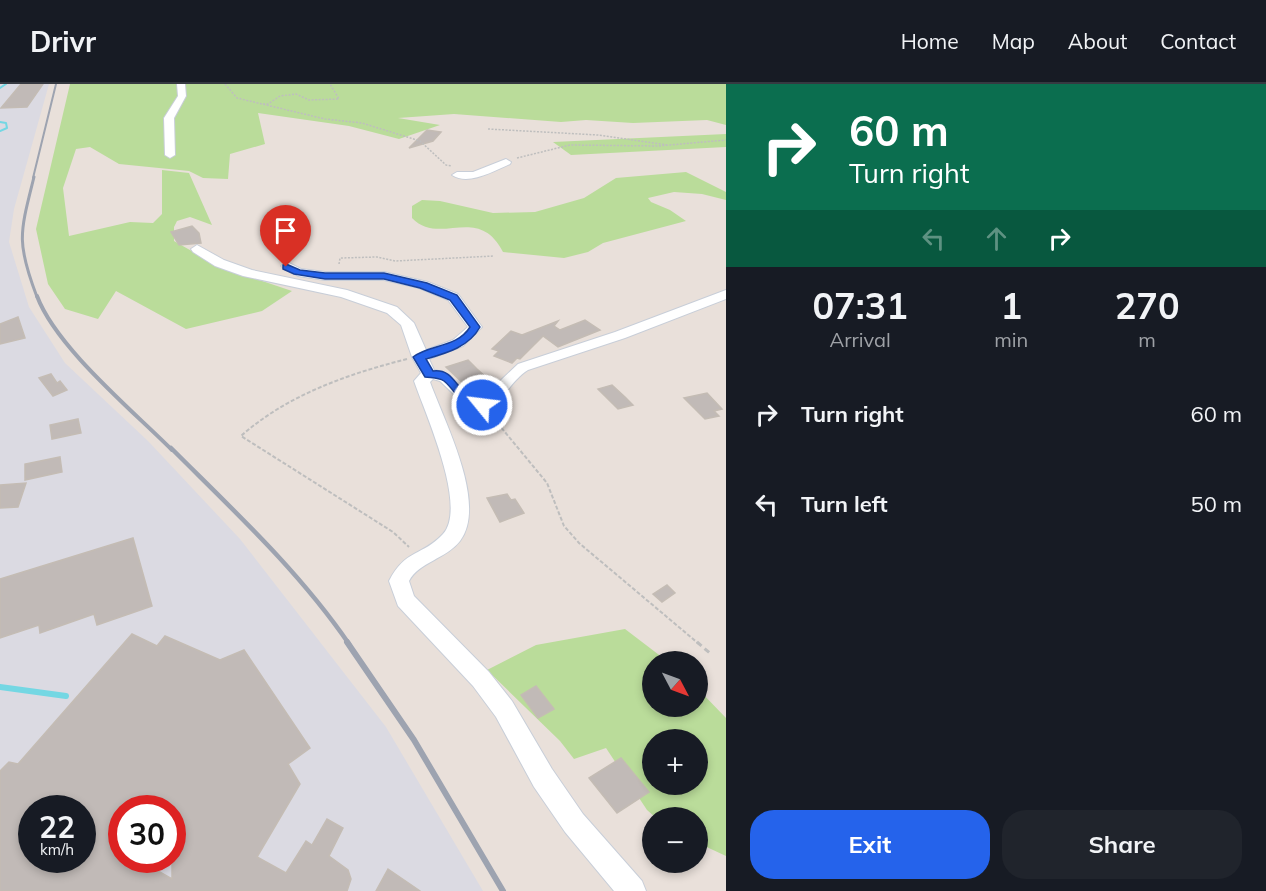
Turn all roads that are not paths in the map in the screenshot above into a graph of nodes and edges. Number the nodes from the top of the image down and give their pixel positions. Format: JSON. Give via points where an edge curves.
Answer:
{"nodes":[{"id":1,"x":181,"y":84,"type":"edge"},
{"id":2,"x":170,"y":155,"type":"dead end"},
{"id":3,"x":506,"y":162,"type":"road end"},
{"id":4,"x":458,"y":170,"type":"road end"},
{"id":5,"x":197,"y":249,"type":"dead end"},
{"id":6,"x":385,"y":259,"type":"road end"},
{"id":7,"x":286,"y":267,"type":"dead end"},
{"id":8,"x":384,"y":276,"type":"junction"},
{"id":9,"x":726,"y":294,"type":"edge"},
{"id":10,"x":419,"y":357,"type":"junction"},
{"id":11,"x":429,"y":374,"type":"junction"},
{"id":12,"x":632,"y":891,"type":"edge"}],
"edges":[{"from":1,"to":2,"type":"street","via":[[182,96],[169,118]]},
{"from":3,"to":4,"type":"street","via":[[474,175]]},
{"from":5,"to":10,"type":"street","via":[[233,271],[360,296],[392,309],[407,323]]},
{"from":6,"to":8,"type":"street"},
{"from":7,"to":8,"type":"street","via":[[338,276]]},
{"from":8,"to":10,"type":"street","via":[[453,297],[475,327],[470,335],[446,350]]},
{"from":9,"to":11,"type":"street","via":[[663,320],[524,367],[511,374],[492,400],[482,405],[471,403],[439,374]]},
{"from":10,"to":11,"type":"street"},
{"from":11,"to":12,"type":"street","via":[[422,381],[459,491],[459,522],[443,546],[406,568],[399,581],[405,600],[482,679],[574,823]]}]}
